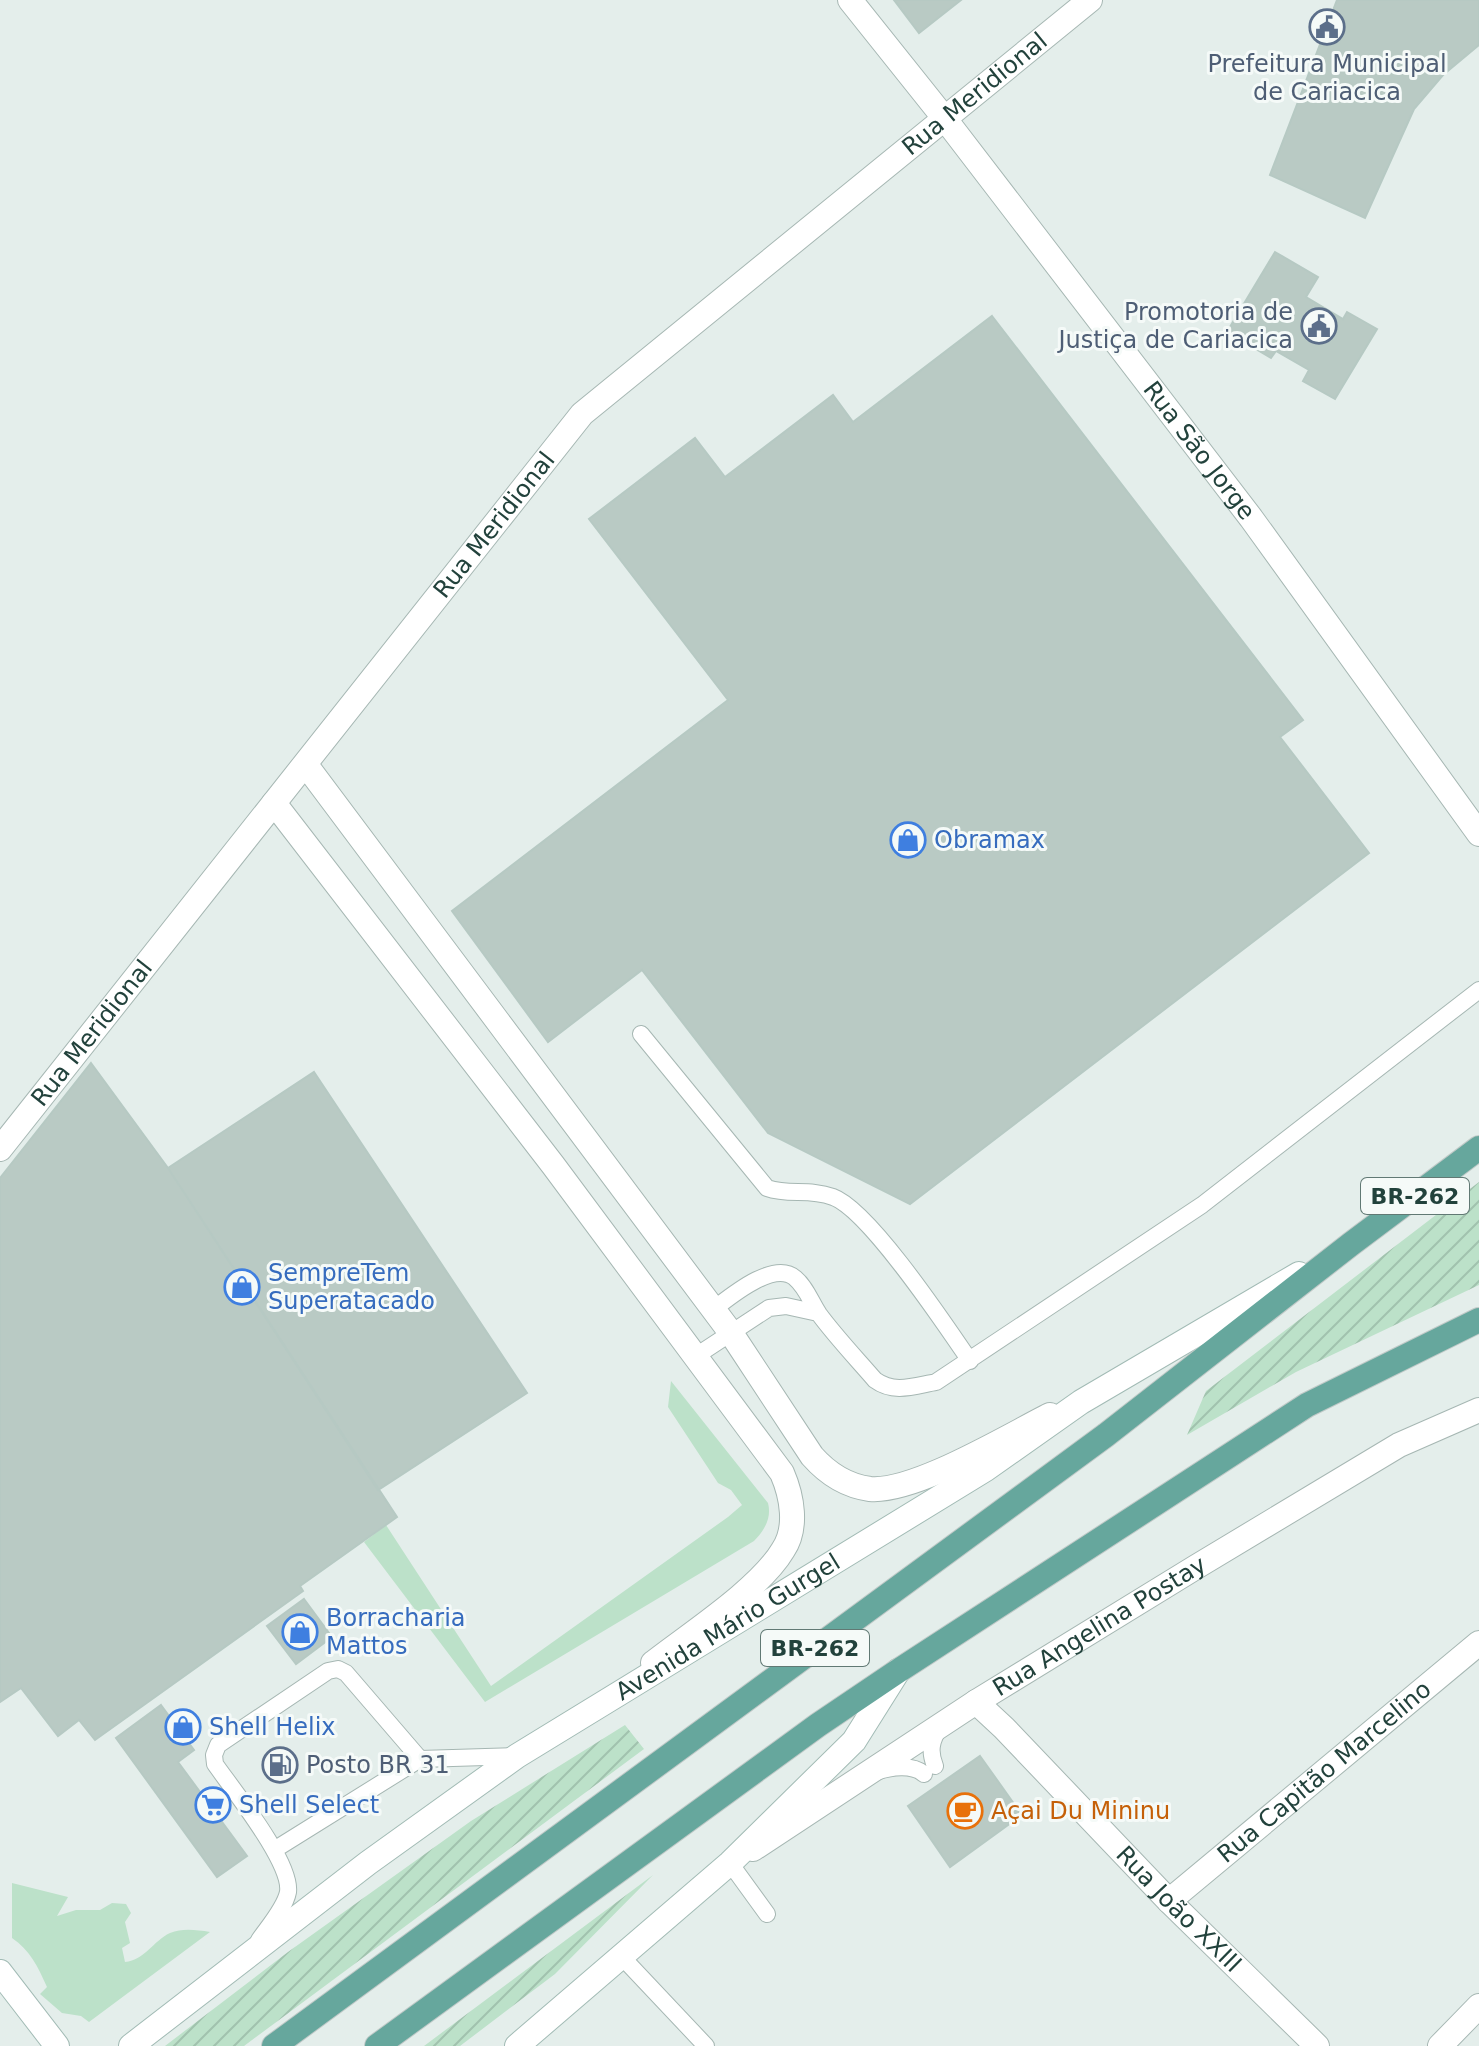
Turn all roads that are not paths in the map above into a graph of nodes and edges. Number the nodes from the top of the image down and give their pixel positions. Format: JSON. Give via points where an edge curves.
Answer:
{"nodes":[{"id":1,"x":850,"y":0,"type":"edge"},
{"id":2,"x":1090,"y":0,"type":"edge"},
{"id":3,"x":945,"y":119,"type":"junction"},
{"id":4,"x":306,"y":765,"type":"junction"},
{"id":5,"x":274,"y":803,"type":"junction"},
{"id":6,"x":1479,"y":834,"type":"edge"},
{"id":7,"x":1479,"y":990,"type":"edge"},
{"id":8,"x":641,"y":1034,"type":"dead end"},
{"id":9,"x":1479,"y":1148,"type":"edge"},
{"id":10,"x":0,"y":1149,"type":"edge"},
{"id":11,"x":1351,"y":1244,"type":"junction"},
{"id":12,"x":714,"y":1309,"type":"junction"},
{"id":13,"x":818,"y":1313,"type":"junction"},
{"id":14,"x":1479,"y":1320,"type":"edge"},
{"id":15,"x":731,"y":1333,"type":"junction"},
{"id":16,"x":696,"y":1356,"type":"junction"},
{"id":17,"x":970,"y":1361,"type":"junction"},
{"id":18,"x":1117,"y":1382,"type":"junction"},
{"id":19,"x":1479,"y":1410,"type":"edge"},
{"id":20,"x":1479,"y":1643,"type":"edge"},
{"id":21,"x":898,"y":1671,"type":"junction"},
{"id":22,"x":976,"y":1702,"type":"junction"},
{"id":23,"x":593,"y":1710,"type":"junction"},
{"id":24,"x":941,"y":1727,"type":"junction"},
{"id":25,"x":517,"y":1756,"type":"junction"},
{"id":26,"x":420,"y":1759,"type":"junction"},
{"id":27,"x":863,"y":1776,"type":"junction"},
{"id":28,"x":274,"y":1850,"type":"junction"},
{"id":29,"x":730,"y":1863,"type":"junction"},
{"id":30,"x":1169,"y":1901,"type":"junction"},
{"id":31,"x":767,"y":1914,"type":"dead end"},
{"id":32,"x":252,"y":1950,"type":"junction"},
{"id":33,"x":623,"y":1958,"type":"junction"},
{"id":34,"x":0,"y":1972,"type":"edge"},
{"id":35,"x":1479,"y":2006,"type":"edge"},
{"id":36,"x":57,"y":2046,"type":"edge"},
{"id":37,"x":131,"y":2046,"type":"edge"},
{"id":38,"x":274,"y":2046,"type":"edge"},
{"id":39,"x":377,"y":2046,"type":"edge"},
{"id":40,"x":517,"y":2046,"type":"edge"},
{"id":41,"x":706,"y":2046,"type":"edge"},
{"id":42,"x":1317,"y":2046,"type":"edge"},
{"id":43,"x":1440,"y":2046,"type":"edge"}],
"edges":[{"from":1,"to":3,"type":"street","name":"Rua São Jorge"},
{"from":2,"to":3,"type":"street","name":"Rua Meridional"},
{"from":3,"to":4,"type":"street","name":"Rua Meridional","via":[[582,414]]},
{"from":3,"to":6,"type":"street","name":"Rua São Jorge","via":[[1251,518]]},
{"from":4,"to":5,"type":"street","name":"Rua Meridional"},
{"from":4,"to":12,"type":"street"},
{"from":5,"to":10,"type":"street","name":"Rua Meridional"},
{"from":5,"to":16,"type":"street"},
{"from":7,"to":17,"type":"lane","via":[[1202,1205]]},
{"from":8,"to":17,"type":"lane","via":[[767,1188],[836,1198],[862,1219]]},
{"from":9,"to":11,"type":"main road","name":"Avenida Mário Gurgel","number":"BR-262"},
{"from":11,"to":18,"type":"street","name":"Avenida Mário Gurgel","number":"BR-262"},
{"from":11,"to":38,"type":"main road","name":"Avenida Mário Gurgel","number":"BR-262","via":[[1106,1435]]},
{"from":12,"to":13,"type":"lane","via":[[767,1275],[786,1273],[796,1279]]},
{"from":12,"to":15,"type":"street"},
{"from":13,"to":15,"type":"lane","via":[[769,1308]]},
{"from":13,"to":17,"type":"lane","via":[[885,1388],[936,1382]]},
{"from":14,"to":21,"type":"main road","number":"BR-262","via":[[1307,1405]]},
{"from":15,"to":16,"type":"lane"},
{"from":15,"to":18,"type":"street","via":[[812,1456],[839,1479],[868,1489],[920,1480]]},
{"from":16,"to":23,"type":"street","via":[[782,1473],[792,1507],[789,1538],[755,1583]]},
{"from":18,"to":23,"type":"street","name":"Avenida Mário Gurgel","number":"BR-262","via":[[974,1477]]},
{"from":19,"to":22,"type":"street","name":"Rua Angelina Postay","via":[[1399,1445]]},
{"from":20,"to":30,"type":"street","name":"Rua Capitão Marcelino"},
{"from":21,"to":29,"type":"street","number":"BR-262","via":[[854,1741]]},
{"from":21,"to":39,"type":"main road","number":"BR-262"},
{"from":22,"to":24,"type":"street","name":"Rua Angelina Postay"},
{"from":22,"to":30,"type":"street","name":"Rua João XXIII"},
{"from":23,"to":25,"type":"street","name":"Avenida Mário Gurgel","number":"BR-262"},
{"from":24,"to":27,"type":"street","name":"Rua Angelina Postay"},
{"from":24,"to":27,"type":"lane","via":[[933,1738],[930,1770],[888,1768]]},
{"from":25,"to":26,"type":"lane"},
{"from":25,"to":32,"type":"street","name":"Avenida Mário Gurgel","number":"BR-262"},
{"from":26,"to":28,"type":"lane"},
{"from":26,"to":28,"type":"lane","via":[[346,1673],[328,1671],[218,1745],[214,1755]]},
{"from":27,"to":29,"type":"street","name":"Rua Angelina Postay"},
{"from":28,"to":32,"type":"lane","via":[[288,1888],[286,1898]]},
{"from":29,"to":31,"type":"lane"},
{"from":29,"to":33,"type":"street","number":"BR-262"},
{"from":30,"to":42,"type":"street","name":"Rua João XXIII"},
{"from":32,"to":37,"type":"street","name":"Avenida Mário Gurgel","number":"BR-262"},
{"from":33,"to":40,"type":"street","number":"BR-262"},
{"from":33,"to":41,"type":"lane"},
{"from":34,"to":36,"type":"street"},
{"from":35,"to":43,"type":"street"}]}
